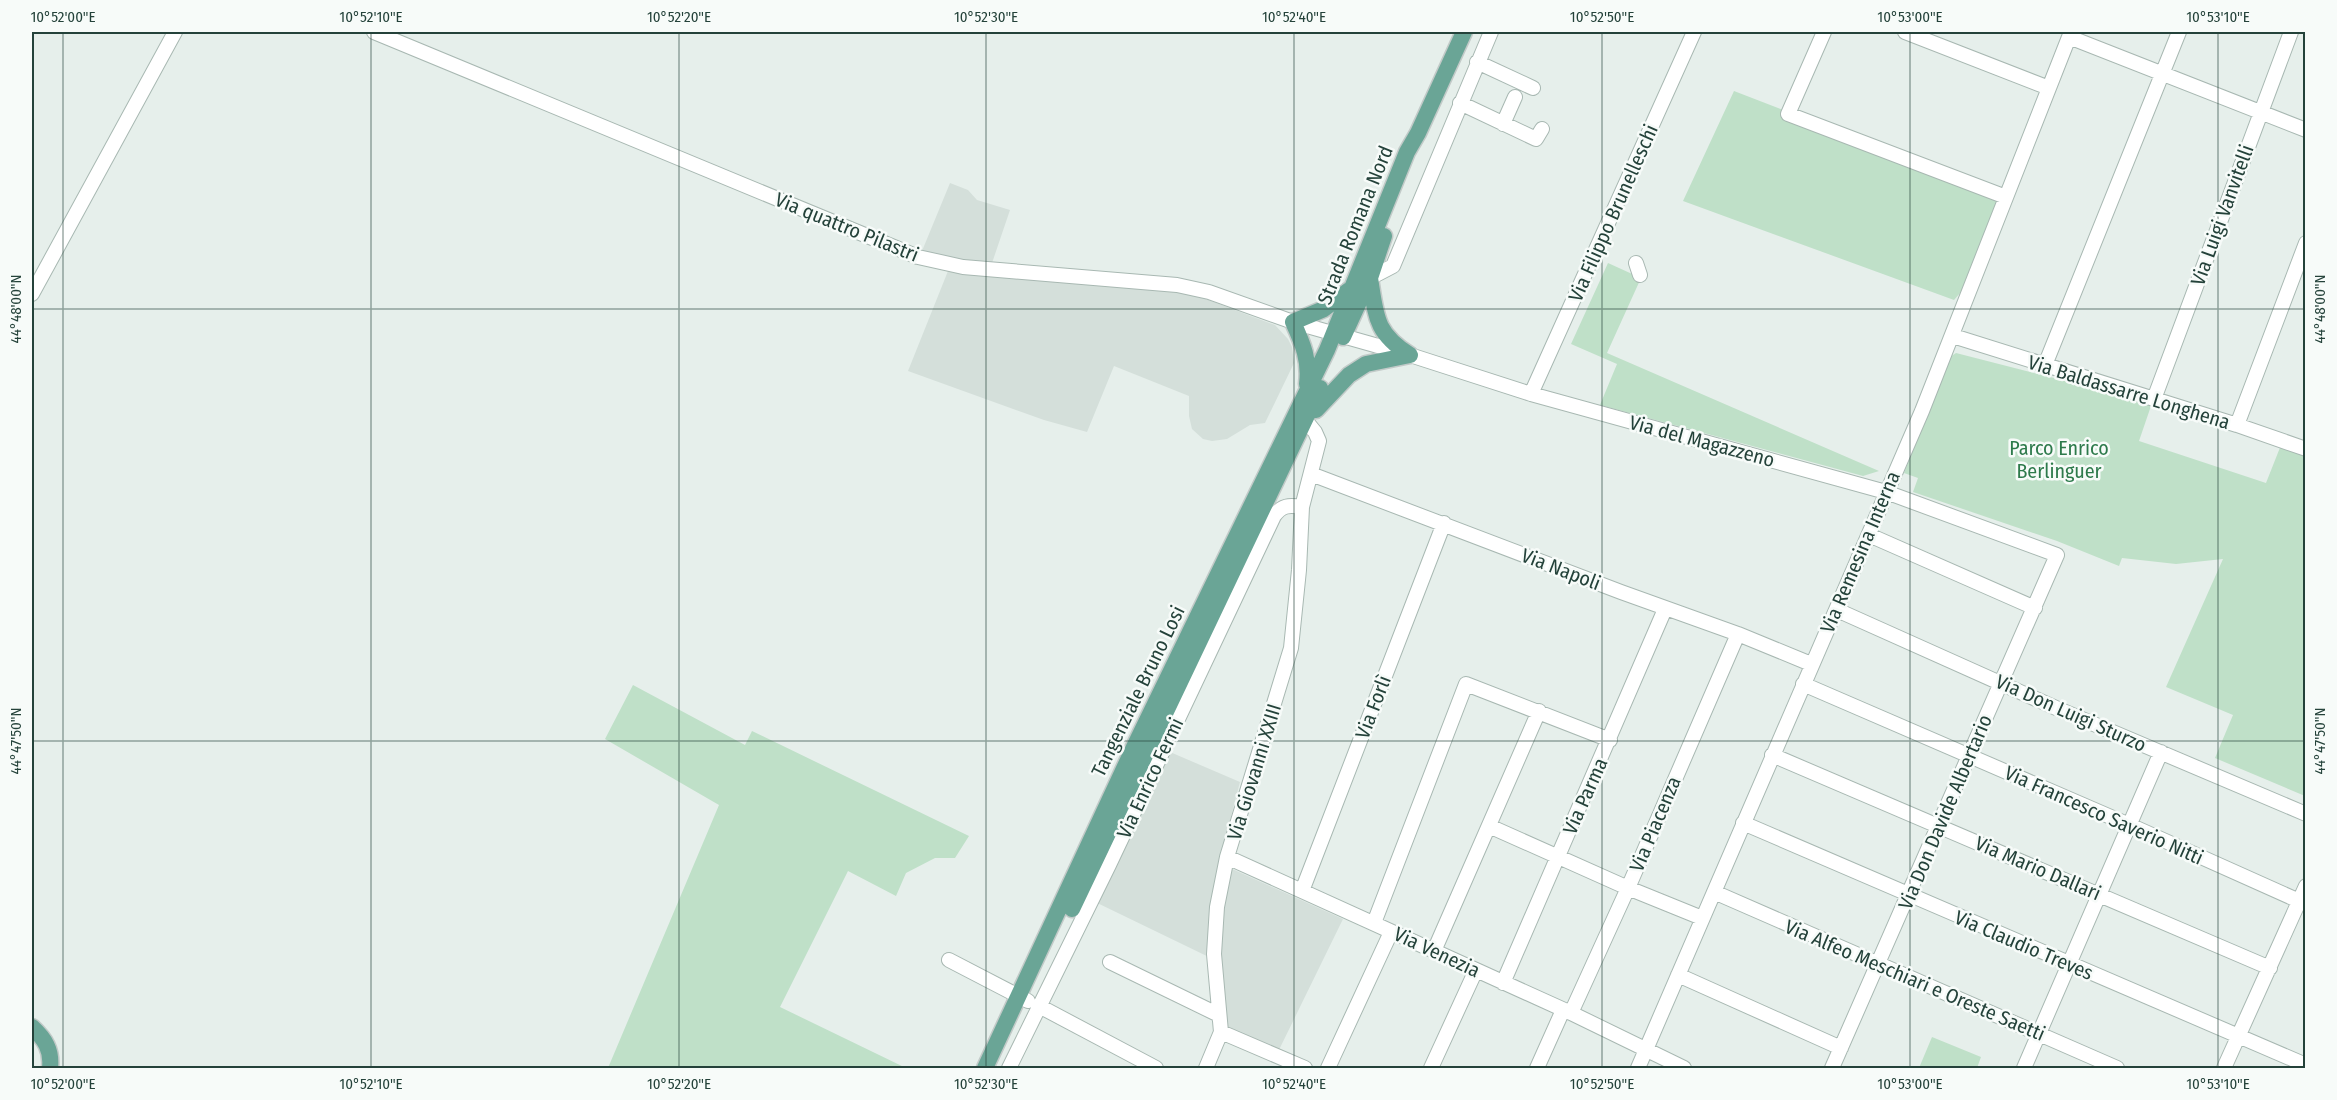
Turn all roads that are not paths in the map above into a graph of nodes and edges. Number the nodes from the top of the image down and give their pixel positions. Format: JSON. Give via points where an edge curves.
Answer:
{"nodes":[{"id":1,"x":175,"y":32,"type":"edge"},
{"id":2,"x":374,"y":32,"type":"edge"},
{"id":3,"x":1464,"y":32,"type":"edge"},
{"id":4,"x":1491,"y":32,"type":"edge"},
{"id":5,"x":1694,"y":32,"type":"edge"},
{"id":6,"x":1824,"y":32,"type":"edge"},
{"id":7,"x":1905,"y":32,"type":"edge"},
{"id":8,"x":2179,"y":32,"type":"edge"},
{"id":9,"x":2290,"y":32,"type":"edge"},
{"id":10,"x":2070,"y":34,"type":"edge"},
{"id":11,"x":1478,"y":62,"type":"junction"},
{"id":12,"x":2162,"y":74,"type":"junction"},
{"id":13,"x":1533,"y":88,"type":"dead end"},
{"id":14,"x":2049,"y":88,"type":"junction"},
{"id":15,"x":1515,"y":97,"type":"dead end"},
{"id":16,"x":1460,"y":103,"type":"junction"},
{"id":17,"x":2260,"y":114,"type":"junction"},
{"id":18,"x":1503,"y":124,"type":"junction"},
{"id":19,"x":1542,"y":129,"type":"dead end"},
{"id":20,"x":2306,"y":130,"type":"edge"},
{"id":21,"x":1418,"y":133,"type":"junction"},
{"id":22,"x":2006,"y":196,"type":"junction"},
{"id":23,"x":2306,"y":243,"type":"edge"},
{"id":24,"x":1370,"y":278,"type":"junction"},
{"id":25,"x":1354,"y":285,"type":"junction"},
{"id":26,"x":32,"y":294,"type":"edge"},
{"id":27,"x":1293,"y":322,"type":"junction"},
{"id":28,"x":1338,"y":335,"type":"junction"},
{"id":29,"x":1953,"y":336,"type":"junction"},
{"id":30,"x":1410,"y":355,"type":"junction"},
{"id":31,"x":2044,"y":365,"type":"junction"},
{"id":32,"x":1306,"y":394,"type":"junction"},
{"id":33,"x":1531,"y":394,"type":"junction"},
{"id":34,"x":2154,"y":399,"type":"junction"},
{"id":35,"x":1306,"y":421,"type":"junction"},
{"id":36,"x":2237,"y":425,"type":"junction"},
{"id":37,"x":2306,"y":449,"type":"edge"},
{"id":38,"x":1311,"y":474,"type":"junction"},
{"id":39,"x":1886,"y":492,"type":"junction"},
{"id":40,"x":1302,"y":507,"type":"junction"},
{"id":41,"x":1444,"y":523,"type":"junction"},
{"id":42,"x":1869,"y":535,"type":"junction"},
{"id":43,"x":2057,"y":555,"type":"joint"},
{"id":44,"x":2035,"y":608,"type":"junction"},
{"id":45,"x":1665,"y":609,"type":"junction"},
{"id":46,"x":1837,"y":610,"type":"junction"},
{"id":47,"x":1738,"y":634,"type":"junction"},
{"id":48,"x":1811,"y":664,"type":"junction"},
{"id":49,"x":2002,"y":682,"type":"junction"},
{"id":50,"x":1803,"y":684,"type":"junction"},
{"id":51,"x":1539,"y":711,"type":"junction"},
{"id":52,"x":1610,"y":740,"type":"junction"},
{"id":53,"x":2161,"y":752,"type":"junction"},
{"id":54,"x":1772,"y":754,"type":"junction"},
{"id":55,"x":1968,"y":756,"type":"junction"},
{"id":56,"x":2306,"y":814,"type":"edge"},
{"id":57,"x":1743,"y":823,"type":"junction"},
{"id":58,"x":1489,"y":826,"type":"junction"},
{"id":59,"x":1937,"y":826,"type":"junction"},
{"id":60,"x":2131,"y":826,"type":"junction"},
{"id":61,"x":1558,"y":856,"type":"junction"},
{"id":62,"x":1227,"y":857,"type":"junction"},
{"id":63,"x":2306,"y":886,"type":"edge"},
{"id":64,"x":1628,"y":888,"type":"junction"},
{"id":65,"x":1302,"y":891,"type":"junction"},
{"id":66,"x":1714,"y":892,"type":"junction"},
{"id":67,"x":2101,"y":895,"type":"junction"},
{"id":68,"x":1909,"y":896,"type":"junction"},
{"id":69,"x":2302,"y":903,"type":"edge"},
{"id":70,"x":1702,"y":918,"type":"junction"},
{"id":71,"x":1374,"y":923,"type":"junction"},
{"id":72,"x":1391,"y":932,"type":"junction"},
{"id":73,"x":1434,"y":951,"type":"junction"},
{"id":74,"x":949,"y":960,"type":"dead end"},
{"id":75,"x":1110,"y":962,"type":"dead end"},
{"id":76,"x":2069,"y":964,"type":"junction"},
{"id":77,"x":1879,"y":965,"type":"junction"},
{"id":78,"x":2270,"y":968,"type":"junction"},
{"id":79,"x":1476,"y":970,"type":"junction"},
{"id":80,"x":1678,"y":975,"type":"junction"},
{"id":81,"x":1503,"y":983,"type":"junction"},
{"id":82,"x":1029,"y":1001,"type":"junction"},
{"id":83,"x":1567,"y":1011,"type":"junction"},
{"id":84,"x":1219,"y":1015,"type":"junction"},
{"id":85,"x":32,"y":1027,"type":"edge"},
{"id":86,"x":1221,"y":1032,"type":"junction"},
{"id":87,"x":2039,"y":1034,"type":"junction"},
{"id":88,"x":2239,"y":1037,"type":"junction"},
{"id":89,"x":1841,"y":1048,"type":"junction"},
{"id":90,"x":1646,"y":1049,"type":"junction"},
{"id":91,"x":2306,"y":1065,"type":"edge"},
{"id":92,"x":50,"y":1068,"type":"edge"},
{"id":93,"x":985,"y":1068,"type":"edge"},
{"id":94,"x":996,"y":1068,"type":"edge"},
{"id":95,"x":1009,"y":1068,"type":"edge"},
{"id":96,"x":1156,"y":1068,"type":"edge"},
{"id":97,"x":1206,"y":1068,"type":"edge"},
{"id":98,"x":1305,"y":1068,"type":"edge"},
{"id":99,"x":1328,"y":1068,"type":"edge"},
{"id":100,"x":1431,"y":1068,"type":"edge"},
{"id":101,"x":1537,"y":1068,"type":"edge"},
{"id":102,"x":1638,"y":1068,"type":"edge"},
{"id":103,"x":1684,"y":1068,"type":"edge"},
{"id":104,"x":1832,"y":1068,"type":"edge"},
{"id":105,"x":2024,"y":1068,"type":"edge"},
{"id":106,"x":2117,"y":1068,"type":"edge"},
{"id":107,"x":2224,"y":1068,"type":"edge"}],
"edges":[{"from":1,"to":26,"type":"street"},
{"from":2,"to":27,"type":"street","name":"Via quattro Pilastri","via":[[918,257],[963,267],[1177,285],[1209,292]]},
{"from":3,"to":21,"type":"main road","name":"Strada Romana Nord"},
{"from":4,"to":11,"type":"street"},
{"from":5,"to":33,"type":"street","name":"Via Filippo Brunelleschi"},
{"from":6,"to":22,"type":"street","via":[[1788,114]]},
{"from":7,"to":14,"type":"street"},
{"from":8,"to":12,"type":"street"},
{"from":9,"to":17,"type":"street","name":"Via Luigi Vanvitelli"},
{"from":10,"to":12,"type":"street"},
{"from":10,"to":14,"type":"street","name":"Via Remesina Interna"},
{"from":11,"to":13,"type":"street"},
{"from":11,"to":16,"type":"street"},
{"from":12,"to":17,"type":"street"},
{"from":12,"to":31,"type":"street"},
{"from":14,"to":22,"type":"street","name":"Via Remesina Interna"},
{"from":15,"to":18,"type":"street"},
{"from":16,"to":18,"type":"street"},
{"from":16,"to":24,"type":"street","via":[[1393,266]]},
{"from":17,"to":20,"type":"street"},
{"from":17,"to":34,"type":"street","name":"Via Luigi Vanvitelli"},
{"from":18,"to":19,"type":"street","via":[[1536,139]]},
{"from":21,"to":24,"type":"main road","name":"Strada Romana Nord"},
{"from":21,"to":25,"type":"main road","name":"Strada Romana Nord"},
{"from":22,"to":29,"type":"street","name":"Via Remesina Interna"},
{"from":23,"to":36,"type":"street"},
{"from":24,"to":28,"type":"main road","name":"Strada Romana Nord"},
{"from":24,"to":30,"type":"main road","via":[[1383,332]]},
{"from":25,"to":27,"type":"main road","via":[[1324,309]]},
{"from":25,"to":28,"type":"main road","name":"Strada Romana Nord"},
{"from":27,"to":28,"type":"street","name":"Via quattro Pilastri"},
{"from":27,"to":32,"type":"main road","via":[[1307,358]]},
{"from":28,"to":30,"type":"street","name":"Via del Magazzeno"},
{"from":28,"to":32,"type":"main road","name":"Tangenziale Bruno Losi"},
{"from":28,"to":35,"type":"main road","name":"Tangenziale Bruno Losi"},
{"from":29,"to":31,"type":"street","name":"Via Baldassarre Longhena"},
{"from":29,"to":39,"type":"street","name":"Via Remesina Interna"},
{"from":30,"to":33,"type":"street","name":"Via del Magazzeno"},
{"from":30,"to":35,"type":"main road","via":[[1366,364],[1349,375]]},
{"from":31,"to":34,"type":"street","name":"Via Baldassarre Longhena"},
{"from":32,"to":82,"type":"main road","name":"Tangenziale Bruno Losi","via":[[1134,747]]},
{"from":33,"to":39,"type":"street","name":"Via del Magazzeno"},
{"from":34,"to":36,"type":"street","name":"Via Baldassarre Longhena"},
{"from":35,"to":38,"type":"street","name":"Via Giovanni XXIII","via":[[1319,441]]},
{"from":35,"to":82,"type":"main road","name":"Tangenziale Bruno Losi"},
{"from":36,"to":37,"type":"street","name":"Via Baldassarre Longhena"},
{"from":38,"to":40,"type":"street","name":"Via Giovanni XXIII"},
{"from":38,"to":41,"type":"street","name":"Via Napoli"},
{"from":39,"to":42,"type":"street","name":"Via Remesina Interna"},
{"from":39,"to":43,"type":"street","name":"Via del Magazzeno"},
{"from":40,"to":62,"type":"street","name":"Via Giovanni XXIII","via":[[1291,648]]},
{"from":40,"to":82,"type":"street","name":"Via Enrico Fermi","via":[[1285,506],[1274,516]]},
{"from":41,"to":45,"type":"street","name":"Via Napoli"},
{"from":41,"to":65,"type":"street","name":"Via Forlì"},
{"from":42,"to":44,"type":"street"},
{"from":42,"to":46,"type":"street","name":"Via Remesina Interna"},
{"from":43,"to":44,"type":"street","name":"Via Don Davide Albertario"},
{"from":44,"to":49,"type":"street","name":"Via Don Davide Albertario"},
{"from":45,"to":47,"type":"street","name":"Via Napoli"},
{"from":45,"to":52,"type":"street","name":"Via Parma"},
{"from":46,"to":48,"type":"street","name":"Via Remesina Interna"},
{"from":46,"to":49,"type":"street","name":"Via Don Luigi Sturzo"},
{"from":47,"to":48,"type":"street","name":"Via Napoli"},
{"from":47,"to":64,"type":"street","name":"Via Piacenza"},
{"from":48,"to":50,"type":"street","name":"Via Remesina Interna"},
{"from":49,"to":53,"type":"street","name":"Via Don Luigi Sturzo"},
{"from":49,"to":55,"type":"street","name":"Via Don Davide Albertario"},
{"from":50,"to":54,"type":"street","name":"Via Remesina Interna"},
{"from":50,"to":55,"type":"street","name":"Via Francesco Saverio Nitti"},
{"from":51,"to":52,"type":"street"},
{"from":51,"to":58,"type":"street"},
{"from":51,"to":71,"type":"street","via":[[1466,684]]},
{"from":52,"to":61,"type":"street","name":"Via Parma"},
{"from":53,"to":56,"type":"street","name":"Via Don Luigi Sturzo"},
{"from":53,"to":60,"type":"street"},
{"from":54,"to":57,"type":"street","name":"Via Remesina Interna"},
{"from":54,"to":59,"type":"street","name":"Via Mario Dallari"},
{"from":55,"to":59,"type":"street","name":"Via Don Davide Albertario"},
{"from":55,"to":60,"type":"street","name":"Via Francesco Saverio Nitti"},
{"from":57,"to":66,"type":"street","name":"Via Remesina Interna"},
{"from":57,"to":68,"type":"street","name":"Via Claudio Treves"},
{"from":58,"to":61,"type":"street"},
{"from":58,"to":73,"type":"street"},
{"from":59,"to":67,"type":"street","name":"Via Mario Dallari"},
{"from":59,"to":68,"type":"street","name":"Via Don Davide Albertario"},
{"from":60,"to":67,"type":"street"},
{"from":60,"to":69,"type":"street","name":"Via Francesco Saverio Nitti"},
{"from":61,"to":64,"type":"street"},
{"from":61,"to":81,"type":"street","name":"Via Parma"},
{"from":62,"to":65,"type":"street","name":"Via Venezia"},
{"from":62,"to":84,"type":"street","name":"Via Giovanni XXIII","via":[[1215,942]]},
{"from":63,"to":69,"type":"street"},
{"from":64,"to":70,"type":"street"},
{"from":64,"to":83,"type":"street","name":"Via Piacenza"},
{"from":65,"to":71,"type":"street","name":"Via Venezia"},
{"from":66,"to":70,"type":"street","name":"Via Remesina Interna"},
{"from":66,"to":77,"type":"street","name":"Via Alfeo Meschiari e Oreste Saetti"},
{"from":67,"to":76,"type":"street"},
{"from":67,"to":78,"type":"street","name":"Via Mario Dallari"},
{"from":68,"to":76,"type":"street","name":"Via Claudio Treves"},
{"from":68,"to":77,"type":"street","name":"Via Don Davide Albertario"},
{"from":69,"to":78,"type":"street"},
{"from":70,"to":80,"type":"street","name":"Via Remesina Interna"},
{"from":71,"to":72,"type":"street","name":"Via Venezia"},
{"from":72,"to":73,"type":"street","name":"Via Venezia"},
{"from":72,"to":99,"type":"street"},
{"from":73,"to":79,"type":"street","name":"Via Venezia"},
{"from":74,"to":82,"type":"street"},
{"from":75,"to":84,"type":"street"},
{"from":76,"to":87,"type":"street"},
{"from":76,"to":88,"type":"street","name":"Via Claudio Treves"},
{"from":77,"to":87,"type":"street","name":"Via Alfeo Meschiari e Oreste Saetti"},
{"from":77,"to":89,"type":"street","name":"Via Don Davide Albertario"},
{"from":78,"to":88,"type":"street"},
{"from":79,"to":81,"type":"street","name":"Via Venezia"},
{"from":79,"to":100,"type":"street"},
{"from":80,"to":89,"type":"street"},
{"from":80,"to":90,"type":"street","name":"Via Remesina Interna"},
{"from":81,"to":83,"type":"street","name":"Via Venezia"},
{"from":82,"to":93,"type":"main road","name":"Tangenziale Bruno Losi"},
{"from":82,"to":94,"type":"main road","name":"Tangenziale Bruno Losi"},
{"from":82,"to":95,"type":"street","name":"Via Enrico Fermi"},
{"from":82,"to":96,"type":"street"},
{"from":83,"to":90,"type":"street","name":"Via Venezia"},
{"from":83,"to":101,"type":"street","name":"Via Piacenza"},
{"from":84,"to":86,"type":"street","name":"Via Giovanni XXIII"},
{"from":85,"to":92,"type":"main road","via":[[48,1047]]},
{"from":86,"to":97,"type":"street","name":"Via Giovanni XXIII"},
{"from":86,"to":98,"type":"street"},
{"from":87,"to":105,"type":"street"},
{"from":87,"to":106,"type":"street","name":"Via Alfeo Meschiari e Oreste Saetti"},
{"from":88,"to":91,"type":"street","name":"Via Claudio Treves"},
{"from":88,"to":107,"type":"street"},
{"from":89,"to":104,"type":"street","name":"Via Don Davide Albertario"},
{"from":90,"to":102,"type":"street","name":"Via Remesina Interna"},
{"from":90,"to":103,"type":"street","name":"Via Venezia"}]}
